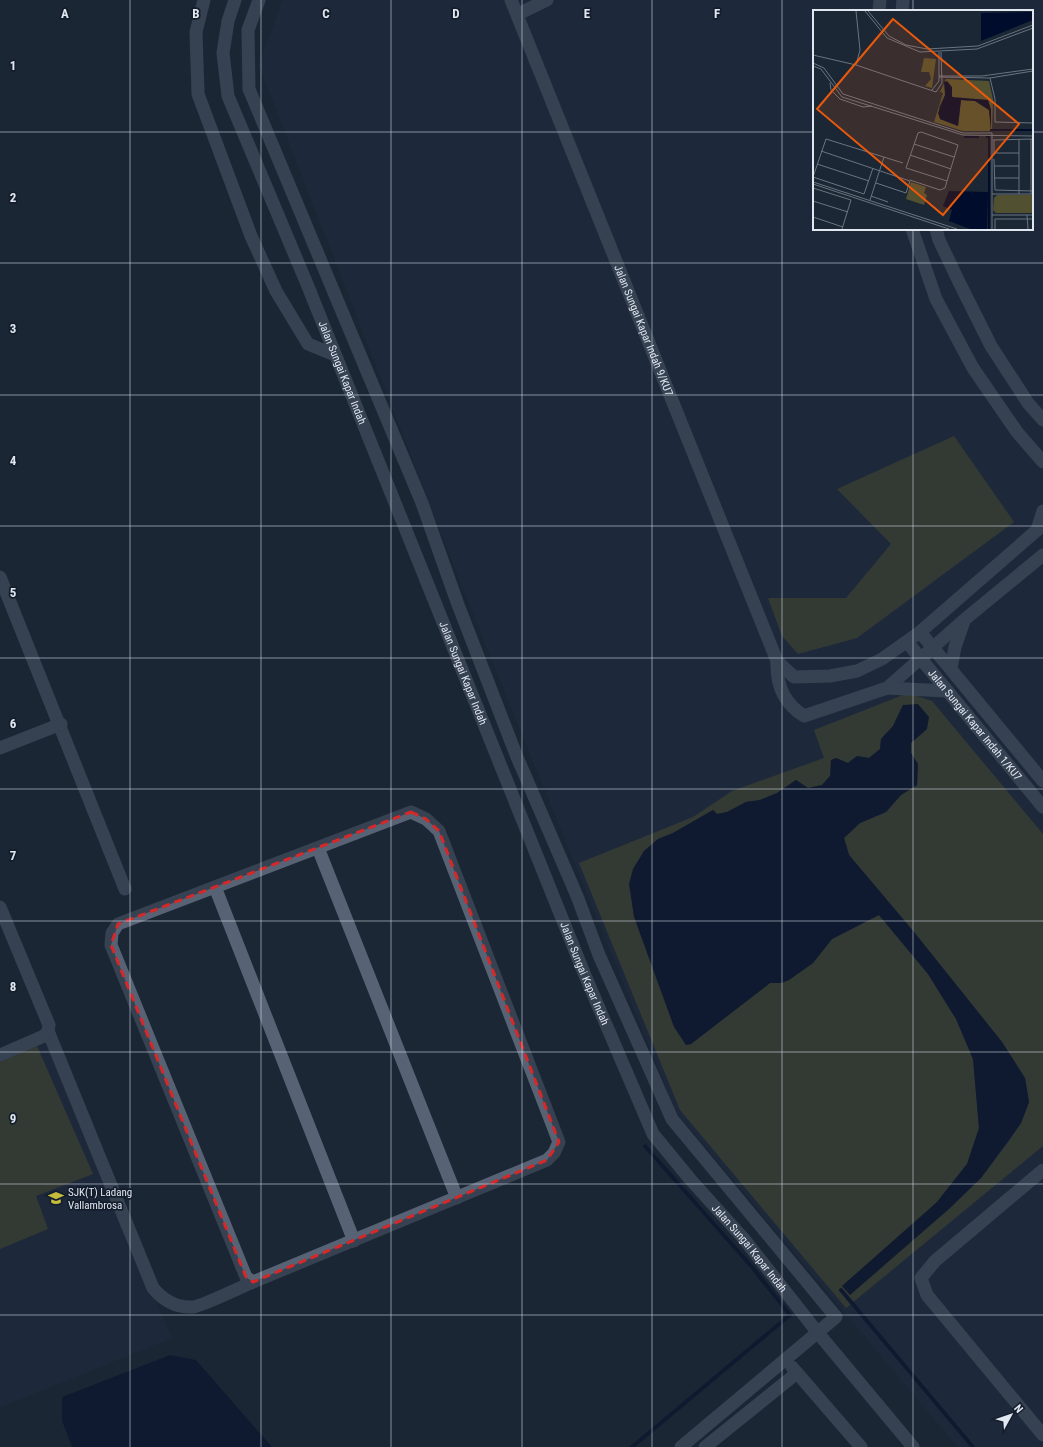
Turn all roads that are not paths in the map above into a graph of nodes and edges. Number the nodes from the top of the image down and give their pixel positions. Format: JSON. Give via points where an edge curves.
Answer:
{"nodes":[{"id":1,"x":204,"y":0,"type":"edge"},
{"id":2,"x":235,"y":0,"type":"edge"},
{"id":3,"x":259,"y":0,"type":"edge"},
{"id":4,"x":511,"y":0,"type":"edge"},
{"id":5,"x":548,"y":0,"type":"edge"},
{"id":6,"x":880,"y":0,"type":"edge"},
{"id":7,"x":903,"y":0,"type":"edge"},
{"id":8,"x":879,"y":10,"type":"edge"},
{"id":9,"x":902,"y":10,"type":"edge"},
{"id":10,"x":518,"y":14,"type":"junction"},
{"id":11,"x":912,"y":230,"type":"edge"},
{"id":12,"x":936,"y":230,"type":"edge"},
{"id":13,"x":335,"y":355,"type":"junction"},
{"id":14,"x":1043,"y":420,"type":"edge"},
{"id":15,"x":1043,"y":462,"type":"edge"},
{"id":16,"x":1043,"y":510,"type":"edge"},
{"id":17,"x":1040,"y":528,"type":"edge"},
{"id":18,"x":1043,"y":556,"type":"edge"},
{"id":19,"x":0,"y":577,"type":"edge"},
{"id":20,"x":964,"y":620,"type":"junction"},
{"id":21,"x":920,"y":632,"type":"junction"},
{"id":22,"x":907,"y":642,"type":"junction"},
{"id":23,"x":934,"y":647,"type":"junction"},
{"id":24,"x":920,"y":658,"type":"junction"},
{"id":25,"x":777,"y":660,"type":"junction"},
{"id":26,"x":954,"y":672,"type":"junction"},
{"id":27,"x":887,"y":688,"type":"junction"},
{"id":28,"x":951,"y":695,"type":"junction"},
{"id":29,"x":61,"y":724,"type":"junction"},
{"id":30,"x":0,"y":748,"type":"edge"},
{"id":31,"x":1043,"y":781,"type":"edge"},
{"id":32,"x":1043,"y":807,"type":"edge"},
{"id":33,"x":318,"y":848,"type":"junction"},
{"id":34,"x":215,"y":887,"type":"junction"},
{"id":35,"x":125,"y":889,"type":"dead end"},
{"id":36,"x":0,"y":907,"type":"edge"},
{"id":37,"x":48,"y":1031,"type":"junction"},
{"id":38,"x":0,"y":1055,"type":"edge"},
{"id":39,"x":1043,"y":1170,"type":"edge"},
{"id":40,"x":457,"y":1198,"type":"junction"},
{"id":41,"x":354,"y":1241,"type":"junction"},
{"id":42,"x":253,"y":1282,"type":"junction"},
{"id":43,"x":818,"y":1333,"type":"junction"},
{"id":44,"x":786,"y":1360,"type":"junction"},
{"id":45,"x":797,"y":1372,"type":"junction"},
{"id":46,"x":1043,"y":1435,"type":"edge"},
{"id":47,"x":706,"y":1446,"type":"edge"},
{"id":48,"x":681,"y":1447,"type":"edge"},
{"id":49,"x":861,"y":1447,"type":"edge"},
{"id":50,"x":913,"y":1447,"type":"edge"}],
"edges":[{"from":1,"to":13,"type":"street","via":[[196,32],[198,94],[251,236],[276,292],[308,344]]},
{"from":2,"to":13,"type":"street","name":"Jalan Sungai Kapar Indah","via":[[228,21],[223,53],[228,96]]},
{"from":3,"to":43,"type":"street","name":"Jalan Sungai Kapar Indah","via":[[248,30],[249,89],[422,503],[456,602],[497,707],[577,896],[599,955],[672,1119],[836,1317]]},
{"from":4,"to":10,"type":"street","name":"Jalan Sungai Kapar Indah 9/KU7"},
{"from":5,"to":10,"type":"street"},
{"from":6,"to":8,"type":"street"},
{"from":7,"to":9,"type":"street"},
{"from":10,"to":25,"type":"street","name":"Jalan Sungai Kapar Indah 9/KU7"},
{"from":11,"to":15,"type":"street","via":[[936,299],[973,368],[1017,432]]},
{"from":12,"to":14,"type":"street","via":[[991,346]]},
{"from":13,"to":43,"type":"street","name":"Jalan Sungai Kapar Indah","via":[[653,1134],[744,1239]]},
{"from":16,"to":17,"type":"street"},
{"from":17,"to":21,"type":"street"},
{"from":18,"to":20,"type":"street"},
{"from":19,"to":29,"type":"street"},
{"from":20,"to":23,"type":"street"},
{"from":20,"to":26,"type":"street","via":[[954,647]]},
{"from":21,"to":22,"type":"street"},
{"from":21,"to":23,"type":"street","name":"Jalan Sungai Kapar Indah 1/KU7"},
{"from":22,"to":24,"type":"street","name":"Jalan Sungai Kapar Indah 1/KU7"},
{"from":22,"to":25,"type":"street","via":[[882,659],[857,671],[830,676],[794,677]]},
{"from":23,"to":24,"type":"street"},
{"from":23,"to":26,"type":"street","name":"Jalan Sungai Kapar Indah 1/KU7"},
{"from":24,"to":27,"type":"street"},
{"from":24,"to":28,"type":"street","name":"Jalan Sungai Kapar Indah 1/KU7"},
{"from":25,"to":27,"type":"street","via":[[776,677],[785,698],[791,708],[804,716]]},
{"from":26,"to":31,"type":"street","name":"Jalan Sungai Kapar Indah 1/KU7"},
{"from":27,"to":28,"type":"street"},
{"from":28,"to":32,"type":"street","name":"Jalan Sungai Kapar Indah 1/KU7"},
{"from":29,"to":30,"type":"street"},
{"from":29,"to":35,"type":"street"},
{"from":33,"to":34,"type":"street"},
{"from":33,"to":40,"type":"street"},
{"from":33,"to":40,"type":"street","via":[[411,812],[426,819],[439,831],[558,1142],[547,1160]]},
{"from":34,"to":41,"type":"street"},
{"from":34,"to":42,"type":"street","via":[[118,924],[112,933],[110,945],[246,1277]]},
{"from":36,"to":37,"type":"street","via":[[49,1025]]},
{"from":37,"to":38,"type":"street","via":[[44,1036]]},
{"from":37,"to":42,"type":"street","via":[[156,1291],[166,1300],[194,1307]]},
{"from":39,"to":46,"type":"street","via":[[935,1261],[921,1278],[927,1295]]},
{"from":40,"to":41,"type":"street"},
{"from":41,"to":42,"type":"street"},
{"from":43,"to":44,"type":"street"},
{"from":43,"to":50,"type":"street"},
{"from":44,"to":45,"type":"street"},
{"from":44,"to":48,"type":"street"},
{"from":45,"to":47,"type":"street"},
{"from":45,"to":49,"type":"street"}]}
